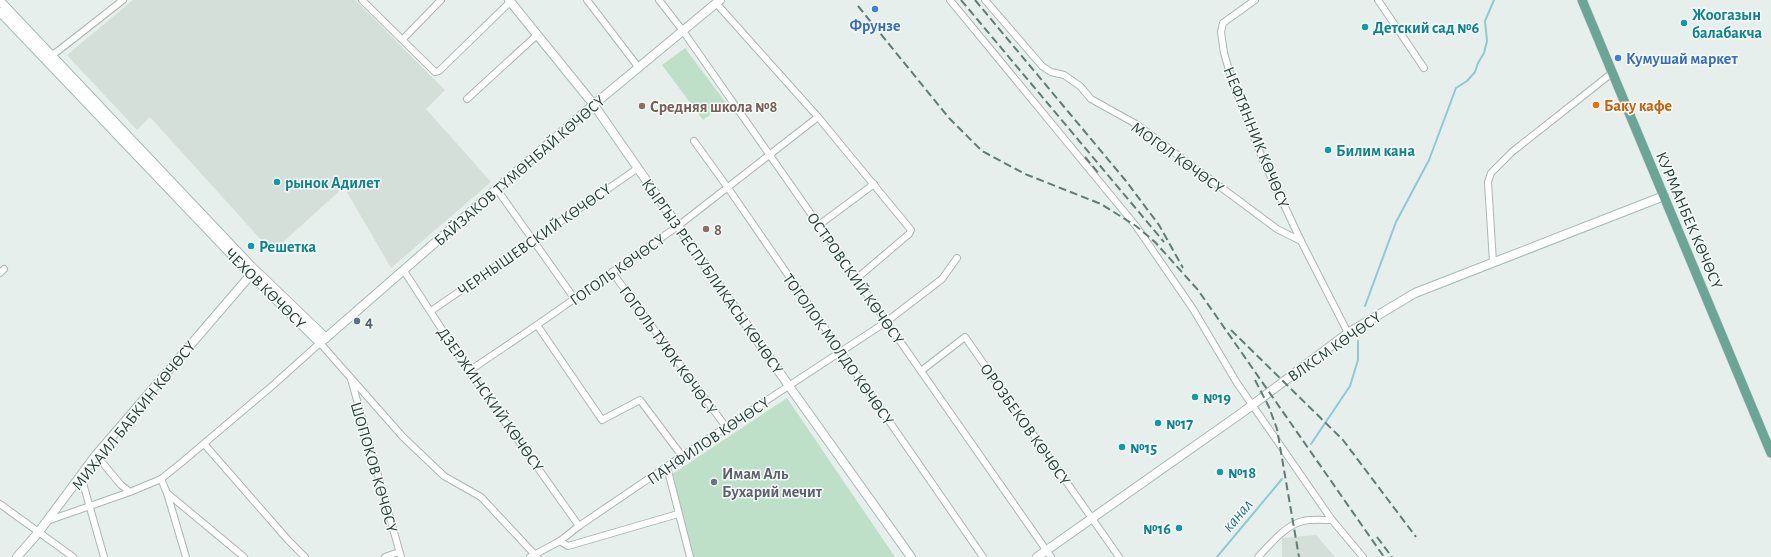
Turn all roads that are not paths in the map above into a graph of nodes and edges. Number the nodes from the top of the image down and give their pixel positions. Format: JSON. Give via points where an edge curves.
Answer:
{"nodes":[{"id":1,"x":123,"y":0,"type":"edge"},
{"id":2,"x":362,"y":0,"type":"edge"},
{"id":3,"x":440,"y":0,"type":"edge"},
{"id":4,"x":587,"y":0,"type":"edge"},
{"id":5,"x":659,"y":0,"type":"edge"},
{"id":6,"x":950,"y":0,"type":"edge"},
{"id":7,"x":985,"y":0,"type":"edge"},
{"id":8,"x":1255,"y":0,"type":"edge"},
{"id":9,"x":1378,"y":0,"type":"edge"},
{"id":10,"x":1582,"y":0,"type":"edge"},
{"id":11,"x":0,"y":1,"type":"edge"},
{"id":12,"x":509,"y":1,"type":"edge"},
{"id":13,"x":718,"y":2,"type":"edge"},
{"id":14,"x":0,"y":12,"type":"edge"},
{"id":15,"x":683,"y":31,"type":"junction"},
{"id":16,"x":537,"y":35,"type":"junction"},
{"id":17,"x":403,"y":40,"type":"junction"},
{"id":18,"x":50,"y":57,"type":"junction"},
{"id":19,"x":639,"y":68,"type":"junction"},
{"id":20,"x":1424,"y":68,"type":"dead end"},
{"id":21,"x":1612,"y":73,"type":"junction"},
{"id":22,"x":466,"y":99,"type":"dead end"},
{"id":23,"x":594,"y":105,"type":"junction"},
{"id":24,"x":818,"y":117,"type":"junction"},
{"id":25,"x":694,"y":141,"type":"dead end"},
{"id":26,"x":770,"y":155,"type":"junction"},
{"id":27,"x":638,"y":168,"type":"junction"},
{"id":28,"x":874,"y":184,"type":"junction"},
{"id":29,"x":496,"y":188,"type":"junction"},
{"id":30,"x":728,"y":188,"type":"junction"},
{"id":31,"x":1664,"y":196,"type":"junction"},
{"id":32,"x":819,"y":225,"type":"junction"},
{"id":33,"x":678,"y":226,"type":"junction"},
{"id":34,"x":533,"y":239,"type":"junction"},
{"id":35,"x":1301,"y":241,"type":"junction"},
{"id":36,"x":957,"y":258,"type":"dead end"},
{"id":37,"x":1493,"y":262,"type":"junction"},
{"id":38,"x":404,"y":270,"type":"junction"},
{"id":39,"x":612,"y":272,"type":"junction"},
{"id":40,"x":254,"y":273,"type":"junction"},
{"id":41,"x":856,"y":279,"type":"junction"},
{"id":42,"x":574,"y":298,"type":"junction"},
{"id":43,"x":431,"y":311,"type":"junction"},
{"id":44,"x":886,"y":322,"type":"junction"},
{"id":45,"x":538,"y":325,"type":"junction"},
{"id":46,"x":1348,"y":333,"type":"junction"},
{"id":47,"x":323,"y":340,"type":"junction"},
{"id":48,"x":842,"y":352,"type":"junction"},
{"id":49,"x":469,"y":371,"type":"junction"},
{"id":50,"x":921,"y":371,"type":"junction"},
{"id":51,"x":350,"y":377,"type":"junction"},
{"id":52,"x":789,"y":386,"type":"junction"},
{"id":53,"x":1252,"y":405,"type":"junction"},
{"id":54,"x":726,"y":427,"type":"junction"},
{"id":55,"x":205,"y":445,"type":"junction"},
{"id":56,"x":1771,"y":453,"type":"edge"},
{"id":57,"x":96,"y":455,"type":"junction"},
{"id":58,"x":682,"y":456,"type":"junction"},
{"id":59,"x":667,"y":467,"type":"junction"},
{"id":60,"x":81,"y":476,"type":"junction"},
{"id":61,"x":161,"y":479,"type":"junction"},
{"id":62,"x":130,"y":492,"type":"junction"},
{"id":63,"x":167,"y":493,"type":"junction"},
{"id":64,"x":0,"y":504,"type":"edge"},
{"id":65,"x":89,"y":507,"type":"junction"},
{"id":66,"x":678,"y":514,"type":"junction"},
{"id":67,"x":1092,"y":519,"type":"junction"},
{"id":68,"x":1332,"y":520,"type":"junction"},
{"id":69,"x":47,"y":521,"type":"junction"},
{"id":70,"x":579,"y":526,"type":"junction"},
{"id":71,"x":38,"y":533,"type":"junction"},
{"id":72,"x":560,"y":541,"type":"junction"},
{"id":73,"x":400,"y":554,"type":"edge"},
{"id":74,"x":1048,"y":554,"type":"edge"},
{"id":75,"x":534,"y":556,"type":"edge"},
{"id":76,"x":17,"y":557,"type":"edge"},
{"id":77,"x":73,"y":557,"type":"edge"},
{"id":78,"x":104,"y":557,"type":"edge"},
{"id":79,"x":186,"y":557,"type":"edge"},
{"id":80,"x":244,"y":557,"type":"edge"},
{"id":81,"x":305,"y":557,"type":"edge"},
{"id":82,"x":385,"y":557,"type":"edge"},
{"id":83,"x":690,"y":557,"type":"edge"},
{"id":84,"x":911,"y":557,"type":"edge"},
{"id":85,"x":983,"y":557,"type":"edge"},
{"id":86,"x":1037,"y":557,"type":"edge"},
{"id":87,"x":1119,"y":557,"type":"edge"},
{"id":88,"x":1258,"y":557,"type":"edge"},
{"id":89,"x":1363,"y":557,"type":"edge"}],
"edges":[{"from":1,"to":18,"type":"street"},
{"from":2,"to":17,"type":"street"},
{"from":3,"to":17,"type":"street"},
{"from":4,"to":19,"type":"street"},
{"from":5,"to":15,"type":"street","name":"ОСТРОВСКИЙ КӨЧӨСҮ"},
{"from":6,"to":53,"type":"street","via":[[1136,226],[1193,309]]},
{"from":7,"to":35,"type":"street","name":"МОГОЛ КӨЧӨСҮ","via":[[1042,66],[1051,72],[1064,75],[1080,86],[1091,99],[1142,128],[1277,230]]},
{"from":8,"to":35,"type":"street","name":"НЕФТЯННИК КӨЧӨСҮ","via":[[1223,23],[1221,32],[1224,53],[1262,158]]},
{"from":9,"to":20,"type":"street"},
{"from":10,"to":21,"type":"main road","name":"КУРМАНБЕК КӨЧӨСҮ"},
{"from":11,"to":18,"type":"main road","name":"ЧЕХОВ КӨЧӨСҮ"},
{"from":12,"to":16,"type":"main road","name":"КЫРГЫЗ РЕСПУБЛИКАСЫ КӨЧӨСҮ"},
{"from":12,"to":17,"type":"street","via":[[439,71],[435,72]]},
{"from":13,"to":15,"type":"main road","name":"БАЙЗАКОВ ТҮМӨНБАЙ КӨЧӨСҮ"},
{"from":13,"to":24,"type":"street"},
{"from":14,"to":18,"type":"main road","name":"ЧЕХОВ КӨЧӨСҮ"},
{"from":15,"to":19,"type":"main road","name":"БАЙЗАКОВ ТҮМӨНБАЙ КӨЧӨСҮ"},
{"from":15,"to":26,"type":"street","name":"ОСТРОВСКИЙ КӨЧӨСҮ"},
{"from":16,"to":22,"type":"street"},
{"from":16,"to":23,"type":"main road","name":"КЫРГЫЗ РЕСПУБЛИКАСЫ КӨЧӨСҮ"},
{"from":18,"to":40,"type":"main road","name":"ЧЕХОВ КӨЧӨСҮ"},
{"from":19,"to":23,"type":"main road","name":"БАЙЗАКОВ ТҮМӨНБАЙ КӨЧӨСҮ"},
{"from":21,"to":31,"type":"main road","name":"КУРМАНБЕК КӨЧӨСҮ"},
{"from":21,"to":37,"type":"street","via":[[1512,152],[1491,173],[1488,182]]},
{"from":23,"to":27,"type":"main road","name":"КЫРГЫЗ РЕСПУБЛИКАСЫ КӨЧӨСҮ"},
{"from":23,"to":29,"type":"main road","name":"БАЙЗАКОВ ТҮМӨНБАЙ КӨЧӨСҮ"},
{"from":24,"to":26,"type":"street","name":"ГОГОЛЬ КӨЧӨСҮ"},
{"from":24,"to":28,"type":"street"},
{"from":25,"to":30,"type":"street","name":"ТОГОЛОК МОЛДО КӨЧӨСҮ"},
{"from":26,"to":30,"type":"street","name":"ГОГОЛЬ КӨЧӨСҮ"},
{"from":26,"to":32,"type":"street","name":"ОСТРОВСКИЙ КӨЧӨСҮ"},
{"from":27,"to":33,"type":"main road","name":"КЫРГЫЗ РЕСПУБЛИКАСЫ КӨЧӨСҮ"},
{"from":27,"to":34,"type":"street","name":"ЧЕРНЫШЕВСКИЙ КӨЧӨСҮ"},
{"from":28,"to":32,"type":"street"},
{"from":28,"to":41,"type":"street","via":[[912,230]]},
{"from":29,"to":34,"type":"street"},
{"from":29,"to":38,"type":"main road","name":"БАЙЗАКОВ ТҮМӨНБАЙ КӨЧӨСҮ"},
{"from":30,"to":33,"type":"street","name":"ГОГОЛЬ КӨЧӨСҮ"},
{"from":30,"to":48,"type":"street","name":"ТОГОЛОК МОЛДО КӨЧӨСҮ"},
{"from":31,"to":37,"type":"main road","name":"ВЛКСМ КӨЧӨСҮ"},
{"from":31,"to":56,"type":"main road","name":"КУРМАНБЕК КӨЧӨСҮ"},
{"from":32,"to":41,"type":"street","name":"ОСТРОВСКИЙ КӨЧӨСҮ"},
{"from":33,"to":39,"type":"street","name":"ГОГОЛЬ КӨЧӨСҮ"},
{"from":33,"to":52,"type":"main road","name":"КЫРГЫЗ РЕСПУБЛИКАСЫ КӨЧӨСҮ"},
{"from":34,"to":42,"type":"street"},
{"from":34,"to":43,"type":"street","name":"ЧЕРНЫШЕВСКИЙ КӨЧӨСҮ"},
{"from":35,"to":46,"type":"street"},
{"from":36,"to":44,"type":"street","name":"ПАНФИЛОВ КӨЧӨСҮ","via":[[942,280]]},
{"from":37,"to":46,"type":"main road","name":"ВЛКСМ КӨЧӨСҮ","via":[[1416,292]]},
{"from":38,"to":43,"type":"street","name":"ДЗЕРЖИНСКИЙ КӨЧӨСҮ"},
{"from":38,"to":47,"type":"main road","name":"БАЙЗАКОВ ТҮМӨНБАЙ КӨЧӨСҮ"},
{"from":39,"to":42,"type":"street","name":"ГОГОЛЬ КӨЧӨСҮ"},
{"from":39,"to":54,"type":"street","name":"ГОГОЛЬ ТУЮК КӨЧӨСҮ"},
{"from":40,"to":47,"type":"main road","name":"ЧЕХОВ КӨЧӨСҮ"},
{"from":40,"to":57,"type":"main road","name":"МИХАИЛ БАБКИН КӨЧӨСҮ"},
{"from":41,"to":44,"type":"street","name":"ОСТРОВСКИЙ КӨЧӨСҮ"},
{"from":42,"to":45,"type":"street","name":"ГОГОЛЬ КӨЧӨСҮ"},
{"from":43,"to":49,"type":"street","name":"ДЗЕРЖИНСКИЙ КӨЧӨСҮ"},
{"from":44,"to":48,"type":"street","name":"ПАНФИЛОВ КӨЧӨСҮ"},
{"from":44,"to":50,"type":"street","name":"ОСТРОВСКИЙ КӨЧӨСҮ"},
{"from":45,"to":49,"type":"street","name":"ГОГОЛЬ КӨЧӨСҮ"},
{"from":45,"to":58,"type":"street","via":[[602,420],[640,400]]},
{"from":46,"to":53,"type":"main road","name":"ВЛКСМ КӨЧӨСҮ"},
{"from":47,"to":51,"type":"street","name":"ЧЕХОВ КӨЧӨСҮ"},
{"from":47,"to":55,"type":"street"},
{"from":48,"to":52,"type":"street","name":"ПАНФИЛОВ КӨЧӨСҮ"},
{"from":48,"to":85,"type":"street","name":"ТОГОЛОК МОЛДО КӨЧӨСҮ"},
{"from":49,"to":70,"type":"street","name":"ДЗЕРЖИНСКИЙ КӨЧӨСҮ"},
{"from":50,"to":67,"type":"street","name":"ОРОЗБЕКОВ КӨЧӨСҮ","via":[[965,337]]},
{"from":50,"to":74,"type":"street","name":"ОСТРОВСКИЙ КӨЧӨСҮ"},
{"from":51,"to":73,"type":"street","name":"ШОПОКОВ КӨЧӨСҮ"},
{"from":51,"to":75,"type":"street","name":"ЧЕХОВ КӨЧӨСҮ","via":[[403,437],[444,476],[481,497]]},
{"from":52,"to":54,"type":"street","name":"ПАНФИЛОВ КӨЧӨСҮ"},
{"from":52,"to":84,"type":"main road","name":"КЫРГЫЗ РЕСПУБЛИКАСЫ КӨЧӨСҮ"},
{"from":53,"to":67,"type":"main road","name":"ВЛКСМ КӨЧӨСҮ"},
{"from":53,"to":68,"type":"street"},
{"from":54,"to":58,"type":"street","name":"ПАНФИЛОВ КӨЧӨСҮ"},
{"from":55,"to":61,"type":"street"},
{"from":55,"to":81,"type":"street"},
{"from":57,"to":60,"type":"main road","name":"МИХАИЛ БАБКИН КӨЧӨСҮ"},
{"from":57,"to":62,"type":"street"},
{"from":58,"to":59,"type":"street","name":"ПАНФИЛОВ КӨЧӨСҮ"},
{"from":59,"to":66,"type":"street"},
{"from":59,"to":70,"type":"street","name":"ПАНФИЛОВ КӨЧӨСҮ"},
{"from":60,"to":65,"type":"street"},
{"from":60,"to":69,"type":"main road","name":"МИХАИЛ БАБКИН КӨЧӨСҮ"},
{"from":61,"to":62,"type":"street"},
{"from":61,"to":63,"type":"street"},
{"from":62,"to":65,"type":"street"},
{"from":63,"to":79,"type":"street"},
{"from":63,"to":80,"type":"street"},
{"from":64,"to":71,"type":"street"},
{"from":65,"to":69,"type":"street"},
{"from":65,"to":78,"type":"street"},
{"from":66,"to":72,"type":"street","via":[[568,546]]},
{"from":66,"to":83,"type":"street"},
{"from":67,"to":74,"type":"main road","name":"ВЛКСМ КӨЧӨСҮ"},
{"from":67,"to":87,"type":"street","name":"ОРОЗБЕКОВ КӨЧӨСҮ"},
{"from":68,"to":88,"type":"street","via":[[1304,521],[1294,525],[1278,536]]},
{"from":68,"to":89,"type":"street"},
{"from":69,"to":71,"type":"main road","name":"МИХАИЛ БАБКИН КӨЧӨСҮ"},
{"from":70,"to":72,"type":"street","name":"ПАНФИЛОВ КӨЧӨСҮ"},
{"from":71,"to":76,"type":"main road","name":"МИХАИЛ БАБКИН КӨЧӨСҮ"},
{"from":71,"to":77,"type":"street"},
{"from":72,"to":75,"type":"street","name":"ПАНФИЛОВ КӨЧӨСҮ"},
{"from":73,"to":82,"type":"street"},
{"from":74,"to":86,"type":"main road","name":"ВЛКСМ КӨЧӨСҮ"}]}
